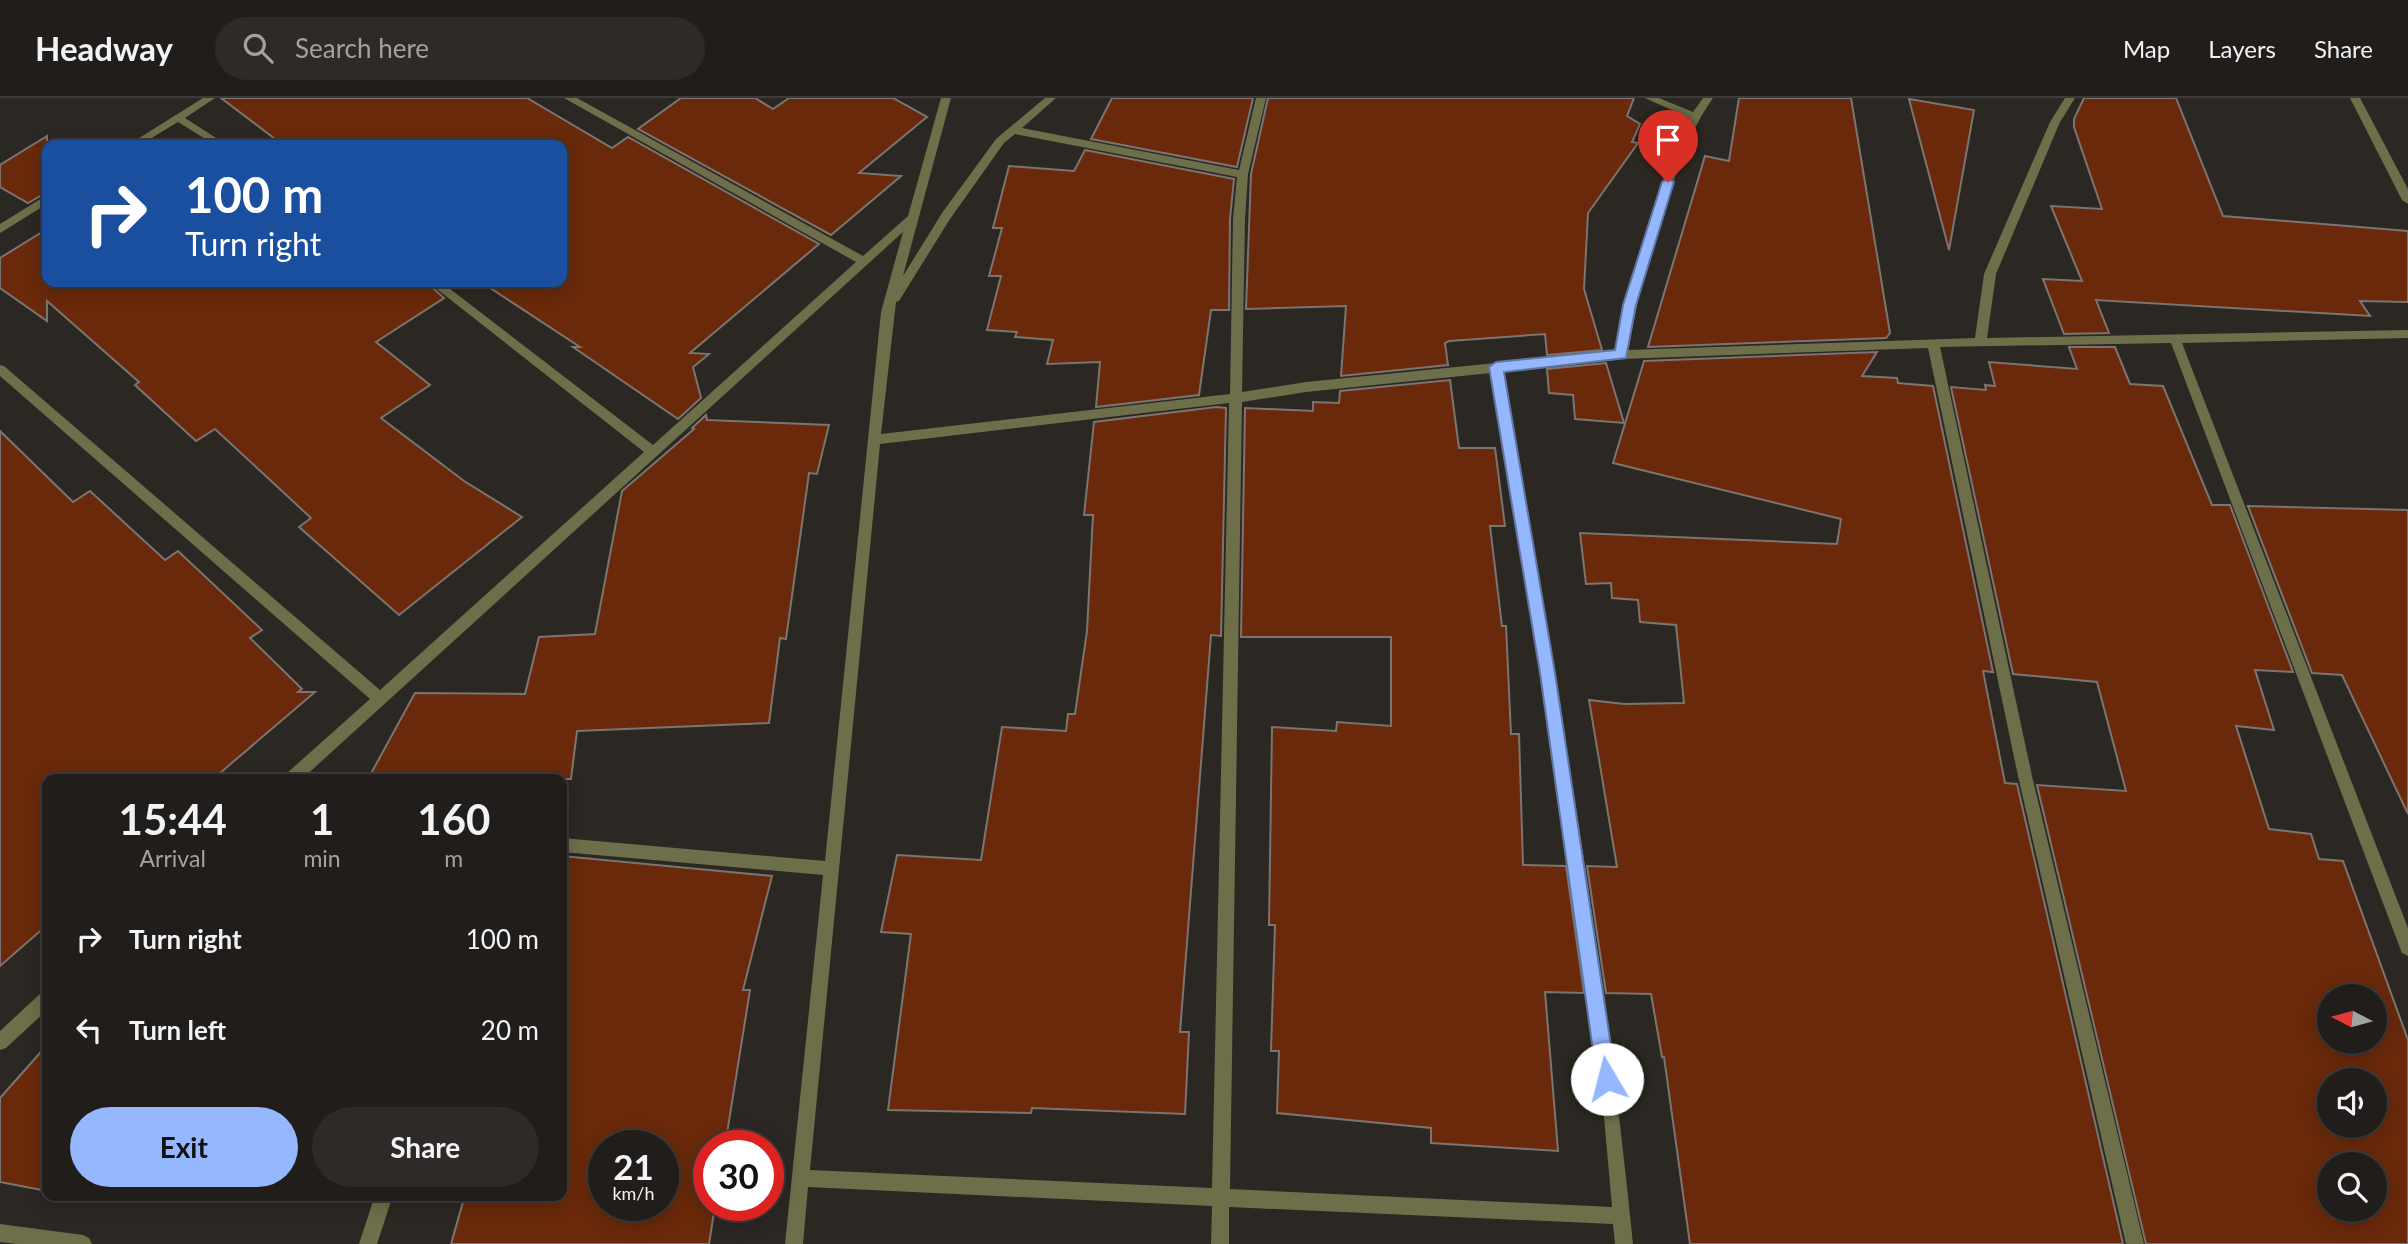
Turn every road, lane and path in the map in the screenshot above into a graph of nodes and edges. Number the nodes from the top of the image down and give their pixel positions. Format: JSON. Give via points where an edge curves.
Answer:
{"nodes":[{"id":1,"x":209,"y":98,"type":"edge"},
{"id":2,"x":569,"y":98,"type":"edge"},
{"id":3,"x":946,"y":98,"type":"edge"},
{"id":4,"x":1051,"y":98,"type":"edge"},
{"id":5,"x":1261,"y":98,"type":"edge"},
{"id":6,"x":1650,"y":98,"type":"edge"},
{"id":7,"x":1708,"y":98,"type":"edge"},
{"id":8,"x":2070,"y":98,"type":"edge"},
{"id":9,"x":2355,"y":98,"type":"edge"},
{"id":10,"x":177,"y":117,"type":"junction"},
{"id":11,"x":1693,"y":117,"type":"junction"},
{"id":12,"x":1014,"y":130,"type":"junction"},
{"id":13,"x":141,"y":140,"type":"edge"},
{"id":14,"x":214,"y":140,"type":"edge"},
{"id":15,"x":1243,"y":174,"type":"junction"},
{"id":16,"x":2408,"y":200,"type":"edge"},
{"id":17,"x":42,"y":202,"type":"edge"},
{"id":18,"x":912,"y":218,"type":"junction"},
{"id":19,"x":0,"y":229,"type":"edge"},
{"id":20,"x":864,"y":261,"type":"junction"},
{"id":21,"x":439,"y":287,"type":"edge"},
{"id":22,"x":887,"y":312,"type":"junction"},
{"id":23,"x":2408,"y":334,"type":"edge"},
{"id":24,"x":2175,"y":339,"type":"junction"},
{"id":25,"x":1980,"y":342,"type":"junction"},
{"id":26,"x":1933,"y":343,"type":"junction"},
{"id":27,"x":1621,"y":355,"type":"junction"},
{"id":28,"x":1496,"y":367,"type":"junction"},
{"id":29,"x":0,"y":369,"type":"edge"},
{"id":30,"x":1236,"y":398,"type":"junction"},
{"id":31,"x":874,"y":440,"type":"junction"},
{"id":32,"x":653,"y":452,"type":"junction"},
{"id":33,"x":380,"y":699,"type":"junction"},
{"id":34,"x":297,"y":774,"type":"edge"},
{"id":35,"x":567,"y":845,"type":"edge"},
{"id":36,"x":832,"y":869,"type":"junction"},
{"id":37,"x":2408,"y":948,"type":"edge"},
{"id":38,"x":42,"y":1004,"type":"edge"},
{"id":39,"x":0,"y":1042,"type":"edge"},
{"id":40,"x":802,"y":1178,"type":"junction"},
{"id":41,"x":1221,"y":1198,"type":"junction"},
{"id":42,"x":382,"y":1201,"type":"edge"},
{"id":43,"x":1622,"y":1216,"type":"junction"},
{"id":44,"x":0,"y":1233,"type":"edge"},
{"id":45,"x":80,"y":1244,"type":"edge"},
{"id":46,"x":368,"y":1244,"type":"edge"},
{"id":47,"x":794,"y":1244,"type":"edge"},
{"id":48,"x":1220,"y":1244,"type":"edge"},
{"id":49,"x":1624,"y":1244,"type":"edge"},
{"id":50,"x":2135,"y":1244,"type":"edge"}],
"edges":[{"from":1,"to":10,"type":"street"},
{"from":2,"to":20,"type":"street"},
{"from":3,"to":18,"type":"street"},
{"from":4,"to":12,"type":"street"},
{"from":5,"to":15,"type":"street"},
{"from":6,"to":11,"type":"street"},
{"from":7,"to":11,"type":"street"},
{"from":8,"to":25,"type":"street","via":[[2055,122],[1990,274]]},
{"from":9,"to":16,"type":"street"},
{"from":10,"to":13,"type":"street"},
{"from":10,"to":14,"type":"street"},
{"from":11,"to":27,"type":"street","via":[[1633,293]]},
{"from":12,"to":15,"type":"street"},
{"from":12,"to":22,"type":"street","via":[[1000,141],[946,216]]},
{"from":15,"to":30,"type":"street"},
{"from":17,"to":19,"type":"street"},
{"from":18,"to":20,"type":"street"},
{"from":18,"to":22,"type":"street"},
{"from":20,"to":32,"type":"street"},
{"from":21,"to":32,"type":"street"},
{"from":22,"to":31,"type":"street"},
{"from":23,"to":24,"type":"street"},
{"from":24,"to":25,"type":"street"},
{"from":24,"to":37,"type":"street"},
{"from":25,"to":26,"type":"street"},
{"from":26,"to":27,"type":"street"},
{"from":26,"to":50,"type":"street","via":[[2025,776]]},
{"from":27,"to":28,"type":"street"},
{"from":28,"to":30,"type":"street"},
{"from":28,"to":43,"type":"street","via":[[1548,673],[1611,1105]]},
{"from":29,"to":33,"type":"street"},
{"from":30,"to":31,"type":"street"},
{"from":30,"to":41,"type":"street"},
{"from":31,"to":36,"type":"street"},
{"from":32,"to":33,"type":"street"},
{"from":33,"to":34,"type":"street"},
{"from":35,"to":36,"type":"street"},
{"from":36,"to":40,"type":"street"},
{"from":38,"to":39,"type":"street"},
{"from":40,"to":41,"type":"street"},
{"from":40,"to":47,"type":"street"},
{"from":41,"to":43,"type":"street"},
{"from":41,"to":48,"type":"street"},
{"from":42,"to":46,"type":"street"},
{"from":43,"to":49,"type":"street"},
{"from":44,"to":45,"type":"street"}]}
